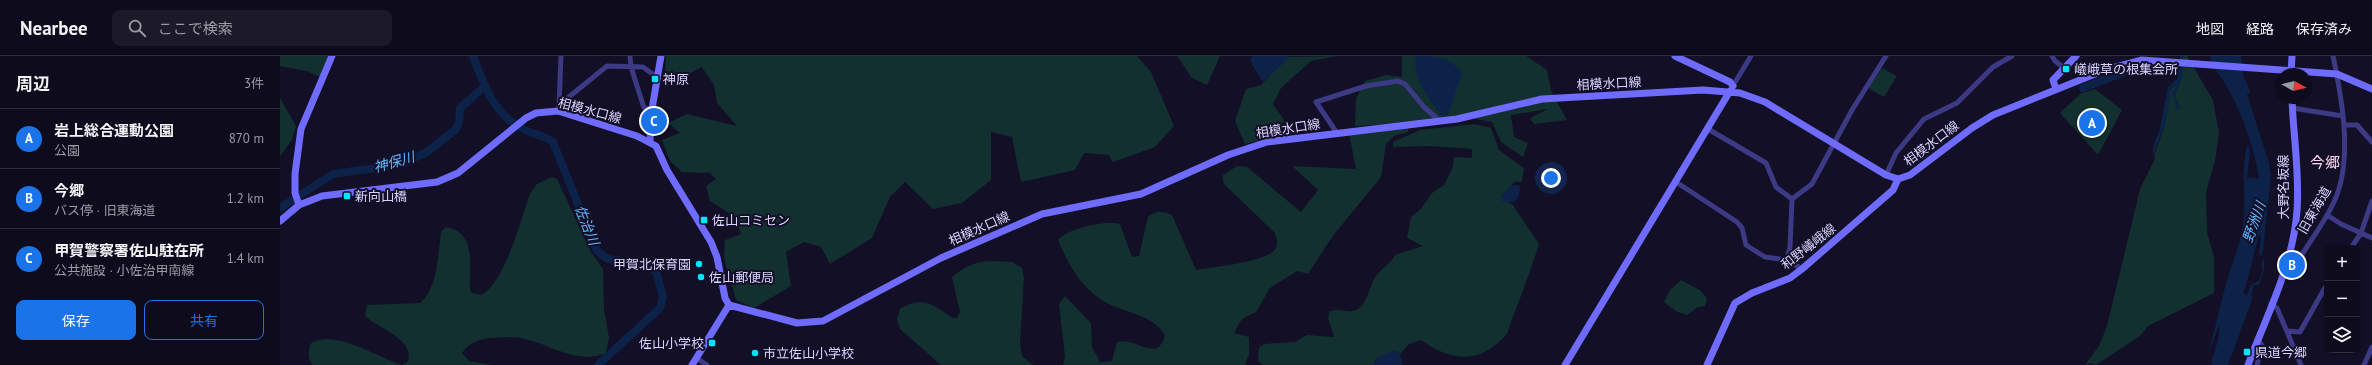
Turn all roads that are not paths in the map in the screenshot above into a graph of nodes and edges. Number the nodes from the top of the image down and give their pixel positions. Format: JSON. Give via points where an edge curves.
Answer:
{"nodes":[{"id":1,"x":332,"y":56,"type":"edge"},
{"id":2,"x":561,"y":56,"type":"edge"},
{"id":3,"x":630,"y":56,"type":"edge"},
{"id":4,"x":661,"y":56,"type":"edge"},
{"id":5,"x":1675,"y":56,"type":"edge"},
{"id":6,"x":1751,"y":56,"type":"edge"},
{"id":7,"x":1886,"y":56,"type":"edge"},
{"id":8,"x":2012,"y":56,"type":"edge"},
{"id":9,"x":2052,"y":56,"type":"edge"},
{"id":10,"x":2076,"y":56,"type":"edge"},
{"id":11,"x":2292,"y":56,"type":"edge"},
{"id":12,"x":2333,"y":56,"type":"edge"},
{"id":13,"x":631,"y":67,"type":"junction"},
{"id":14,"x":2064,"y":68,"type":"junction"},
{"id":15,"x":2291,"y":68,"type":"edge"},
{"id":16,"x":2276,"y":70,"type":"edge"},
{"id":17,"x":2312,"y":73,"type":"edge"},
{"id":18,"x":2337,"y":74,"type":"junction"},
{"id":19,"x":658,"y":78,"type":"junction"},
{"id":20,"x":1732,"y":88,"type":"junction"},
{"id":21,"x":2056,"y":89,"type":"junction"},
{"id":22,"x":2372,"y":89,"type":"edge"},
{"id":23,"x":2292,"y":104,"type":"edge"},
{"id":24,"x":559,"y":108,"type":"junction"},
{"id":25,"x":2292,"y":108,"type":"junction"},
{"id":26,"x":652,"y":109,"type":"junction"},
{"id":27,"x":2343,"y":116,"type":"junction"},
{"id":28,"x":1440,"y":121,"type":"junction"},
{"id":29,"x":2344,"y":125,"type":"junction"},
{"id":30,"x":1708,"y":128,"type":"junction"},
{"id":31,"x":1337,"y":133,"type":"junction"},
{"id":32,"x":650,"y":141,"type":"junction"},
{"id":33,"x":2372,"y":142,"type":"edge"},
{"id":34,"x":1834,"y":145,"type":"junction"},
{"id":35,"x":1886,"y":175,"type":"junction"},
{"id":36,"x":1898,"y":179,"type":"junction"},
{"id":37,"x":1676,"y":182,"type":"junction"},
{"id":38,"x":1792,"y":199,"type":"junction"},
{"id":39,"x":2372,"y":201,"type":"edge"},
{"id":40,"x":298,"y":204,"type":"junction"},
{"id":41,"x":2327,"y":215,"type":"junction"},
{"id":42,"x":280,"y":221,"type":"edge"},
{"id":43,"x":2361,"y":233,"type":"junction"},
{"id":44,"x":2372,"y":238,"type":"edge"},
{"id":45,"x":2353,"y":245,"type":"edge"},
{"id":46,"x":1787,"y":260,"type":"junction"},
{"id":47,"x":1802,"y":268,"type":"junction"},
{"id":48,"x":2285,"y":270,"type":"junction"},
{"id":49,"x":2324,"y":289,"type":"edge"},
{"id":50,"x":2271,"y":304,"type":"junction"},
{"id":51,"x":729,"y":305,"type":"junction"},
{"id":52,"x":2287,"y":331,"type":"junction"},
{"id":53,"x":2257,"y":340,"type":"junction"},
{"id":54,"x":2372,"y":347,"type":"edge"},
{"id":55,"x":695,"y":362,"type":"edge"},
{"id":56,"x":707,"y":365,"type":"edge"},
{"id":57,"x":1565,"y":365,"type":"edge"},
{"id":58,"x":1707,"y":365,"type":"edge"},
{"id":59,"x":2248,"y":365,"type":"edge"},
{"id":60,"x":2257,"y":365,"type":"edge"},
{"id":61,"x":2301,"y":365,"type":"edge"},
{"id":62,"x":2364,"y":365,"type":"edge"}],
"edges":[{"from":1,"to":40,"type":"main road","via":[[301,129],[296,155],[295,193]]},
{"from":2,"to":24,"type":"street"},
{"from":3,"to":13,"type":"street"},
{"from":4,"to":19,"type":"main road"},
{"from":5,"to":20,"type":"main road","via":[[1730,82]]},
{"from":6,"to":20,"type":"street"},
{"from":7,"to":34,"type":"street","via":[[1852,110]]},
{"from":8,"to":35,"type":"street","via":[[1993,68],[1957,103],[1924,119],[1896,153]]},
{"from":9,"to":14,"type":"street"},
{"from":10,"to":14,"type":"main road"},
{"from":11,"to":15,"type":"main road"},
{"from":12,"to":18,"type":"street","name":"旧東海道"},
{"from":13,"to":19,"type":"street","via":[[643,67]]},
{"from":13,"to":24,"type":"street","via":[[614,66],[602,69]]},
{"from":13,"to":26,"type":"street","via":[[644,108]]},
{"from":14,"to":21,"type":"main road","via":[[2053,80]]},
{"from":16,"to":21,"type":"main road","name":"相模水口線","via":[[2142,60],[2123,64]]},
{"from":17,"to":18,"type":"main road","name":"相模水口線"},
{"from":18,"to":22,"type":"main road","name":"相模水口線"},
{"from":18,"to":27,"type":"street","name":"旧東海道"},
{"from":19,"to":26,"type":"main road"},
{"from":20,"to":28,"type":"main road","name":"相模水口線","via":[[1542,99]]},
{"from":20,"to":30,"type":"main road"},
{"from":20,"to":34,"type":"main road","name":"相模水口線","via":[[1765,102]]},
{"from":21,"to":36,"type":"main road","name":"相模水口線","via":[[1993,115],[1910,175]]},
{"from":23,"to":25,"type":"main road","name":"大野名坂線"},
{"from":24,"to":32,"type":"main road","name":"相模水口線"},
{"from":24,"to":40,"type":"main road","name":"相模水口線","via":[[536,113],[519,122],[458,173],[437,182],[322,196]]},
{"from":25,"to":27,"type":"street"},
{"from":25,"to":48,"type":"main road","name":"大野名坂線","via":[[2297,212]]},
{"from":26,"to":32,"type":"main road"},
{"from":27,"to":29,"type":"street","name":"旧東海道"},
{"from":28,"to":31,"type":"main road","name":"相模水口線"},
{"from":28,"to":31,"type":"street","via":[[1424,107],[1405,84],[1389,81],[1346,91],[1316,102]]},
{"from":29,"to":33,"type":"street","via":[[2357,125]]},
{"from":29,"to":41,"type":"street","name":"旧東海道","via":[[2341,182]]},
{"from":30,"to":37,"type":"main road"},
{"from":30,"to":38,"type":"street","via":[[1766,163],[1776,187]]},
{"from":31,"to":51,"type":"main road","name":"相模水口線","via":[[1254,146],[1141,194],[1042,214],[941,258],[823,321],[797,323]]},
{"from":32,"to":51,"type":"main road","via":[[656,146],[667,170],[711,242]]},
{"from":34,"to":35,"type":"main road","name":"相模水口線"},
{"from":34,"to":38,"type":"street","via":[[1818,169],[1812,184]]},
{"from":35,"to":36,"type":"main road","name":"相模水口線"},
{"from":36,"to":47,"type":"main road","name":"和野嶬峨線","via":[[1893,190]]},
{"from":37,"to":46,"type":"street","via":[[1738,222],[1746,245],[1765,257]]},
{"from":37,"to":57,"type":"main road"},
{"from":38,"to":46,"type":"street"},
{"from":39,"to":43,"type":"street"},
{"from":40,"to":42,"type":"main road","name":"相模水口線"},
{"from":41,"to":43,"type":"street"},
{"from":41,"to":48,"type":"street","name":"旧東海道","via":[[2295,266],[2291,270]]},
{"from":43,"to":44,"type":"street"},
{"from":43,"to":45,"type":"street"},
{"from":46,"to":47,"type":"street"},
{"from":47,"to":58,"type":"main road","name":"和野嶬峨線","via":[[1790,278],[1752,293],[1735,303]]},
{"from":48,"to":50,"type":"main road","name":"大野名坂線"},
{"from":49,"to":52,"type":"street","via":[[2300,332]]},
{"from":50,"to":52,"type":"street","via":[[2277,308]]},
{"from":50,"to":53,"type":"main road","name":"大野名坂線"},
{"from":51,"to":55,"type":"main road"},
{"from":52,"to":61,"type":"street"},
{"from":53,"to":59,"type":"main road","name":"大野名坂線"},
{"from":53,"to":60,"type":"street","via":[[2262,345]]},
{"from":54,"to":62,"type":"street"},
{"from":55,"to":56,"type":"street"}]}
